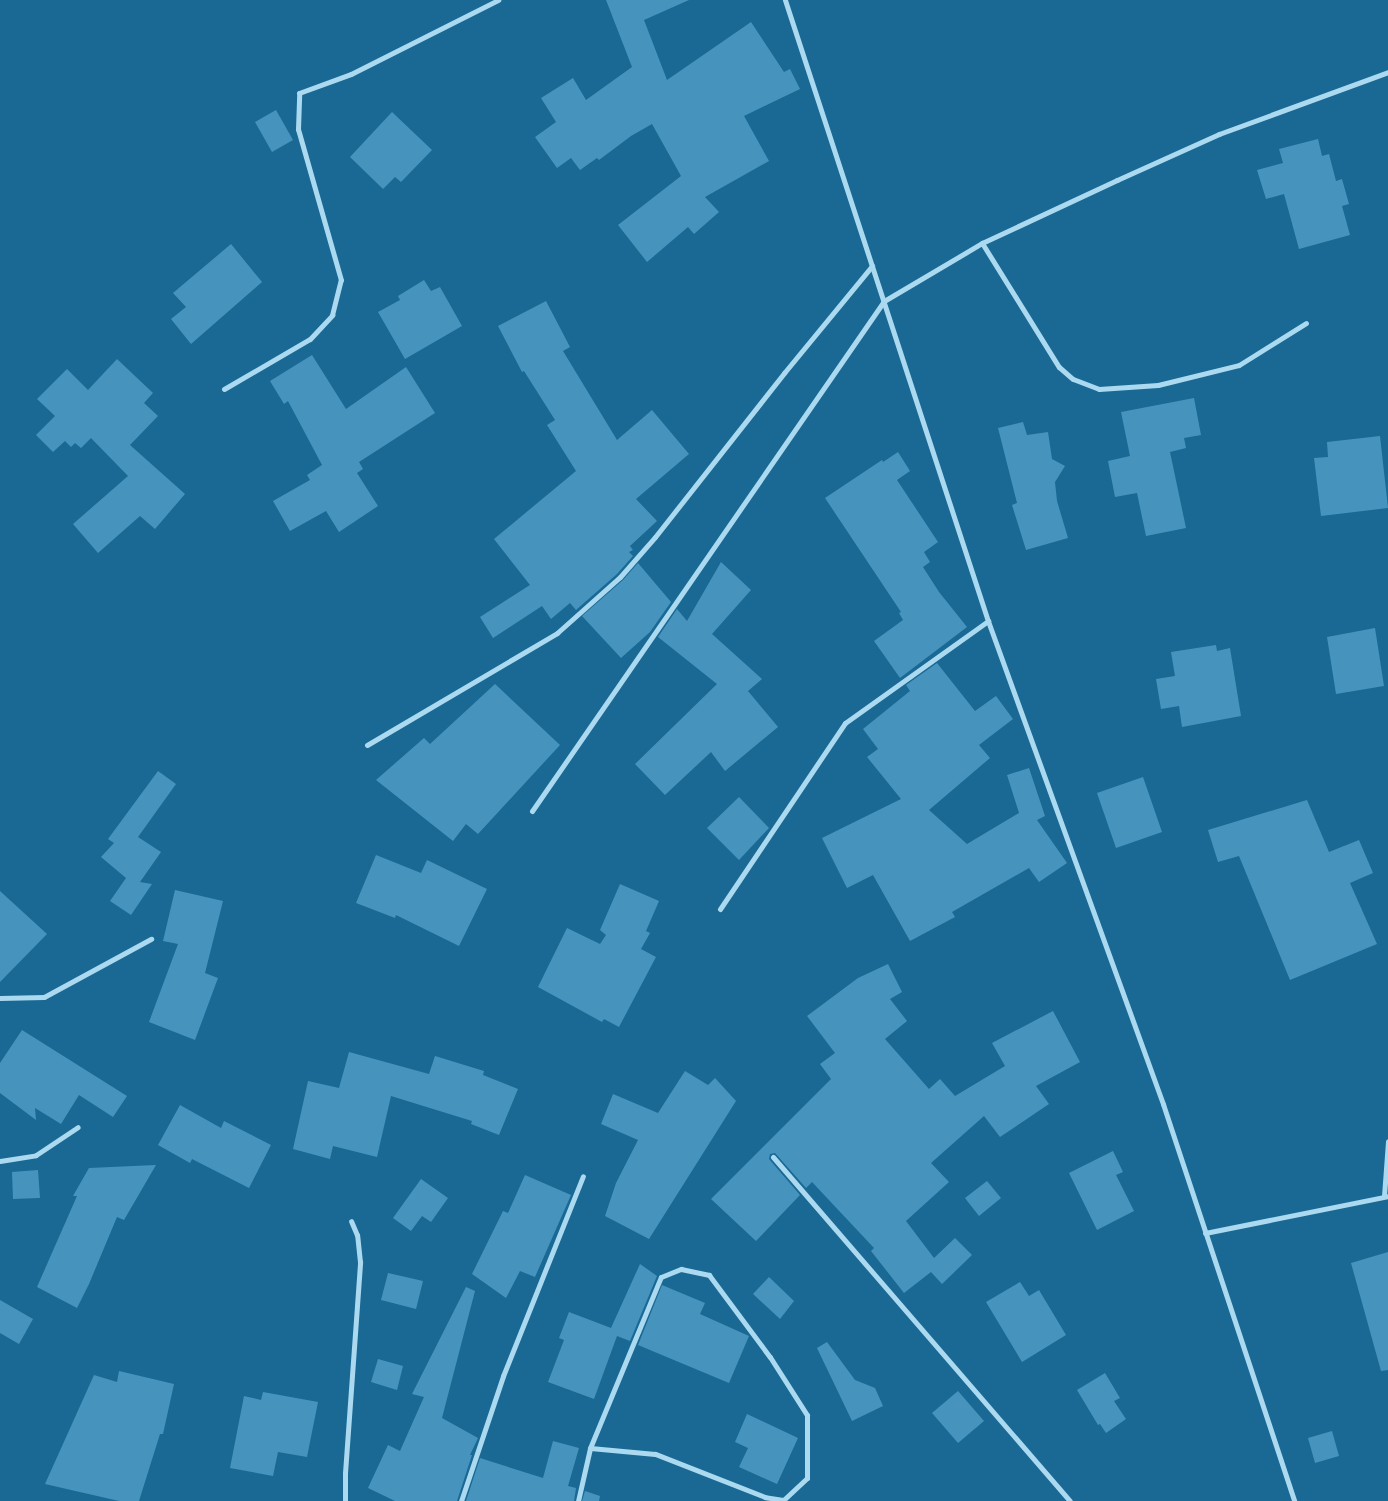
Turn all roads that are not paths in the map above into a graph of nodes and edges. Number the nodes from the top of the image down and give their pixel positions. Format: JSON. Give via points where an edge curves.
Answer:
{"nodes":[{"id":1,"x":498,"y":0,"type":"edge"},
{"id":2,"x":784,"y":0,"type":"edge"},
{"id":3,"x":1388,"y":72,"type":"edge"},
{"id":4,"x":982,"y":243,"type":"junction"},
{"id":5,"x":872,"y":266,"type":"junction"},
{"id":6,"x":884,"y":301,"type":"junction"},
{"id":7,"x":1306,"y":323,"type":"dead end"},
{"id":8,"x":224,"y":389,"type":"dead end"},
{"id":9,"x":988,"y":621,"type":"junction"},
{"id":10,"x":367,"y":745,"type":"dead end"},
{"id":11,"x":532,"y":811,"type":"dead end"},
{"id":12,"x":720,"y":909,"type":"dead end"},
{"id":13,"x":150,"y":939,"type":"dead end"},
{"id":14,"x":0,"y":998,"type":"edge"},
{"id":15,"x":78,"y":1127,"type":"dead end"},
{"id":16,"x":1388,"y":1141,"type":"edge"},
{"id":17,"x":773,"y":1157,"type":"dead end"},
{"id":18,"x":0,"y":1161,"type":"edge"},
{"id":19,"x":583,"y":1176,"type":"dead end"},
{"id":20,"x":1386,"y":1196,"type":"edge"},
{"id":21,"x":352,"y":1221,"type":"dead end"},
{"id":22,"x":1205,"y":1233,"type":"junction"},
{"id":23,"x":590,"y":1448,"type":"junction"},
{"id":24,"x":345,"y":1501,"type":"edge"},
{"id":25,"x":461,"y":1501,"type":"edge"},
{"id":26,"x":578,"y":1501,"type":"edge"},
{"id":27,"x":1070,"y":1501,"type":"edge"},
{"id":28,"x":1294,"y":1501,"type":"edge"}],
"edges":[{"from":1,"to":8,"type":"street","via":[[351,74],[299,93],[298,129],[341,280],[332,315],[310,339]]},
{"from":2,"to":5,"type":"street"},
{"from":3,"to":4,"type":"street","via":[[1219,134]]},
{"from":4,"to":6,"type":"street"},
{"from":4,"to":7,"type":"street","via":[[1059,367],[1073,379],[1099,389],[1158,385],[1239,365]]},
{"from":5,"to":6,"type":"street"},
{"from":5,"to":10,"type":"street","via":[[620,577],[557,633]]},
{"from":6,"to":9,"type":"street"},
{"from":6,"to":11,"type":"street"},
{"from":9,"to":12,"type":"street","via":[[846,723]]},
{"from":9,"to":22,"type":"street","via":[[1163,1104]]},
{"from":13,"to":14,"type":"street","via":[[44,997]]},
{"from":15,"to":18,"type":"street","via":[[36,1155]]},
{"from":16,"to":20,"type":"street"},
{"from":17,"to":27,"type":"street"},
{"from":19,"to":25,"type":"street","via":[[503,1376]]},
{"from":20,"to":22,"type":"street"},
{"from":21,"to":24,"type":"street","via":[[360,1262]]},
{"from":22,"to":28,"type":"street"},
{"from":23,"to":23,"type":"street","via":[[655,1454],[764,1497],[783,1500],[807,1478],[807,1415],[770,1357],[709,1275],[682,1269],[661,1277]]},
{"from":23,"to":26,"type":"street"}]}
